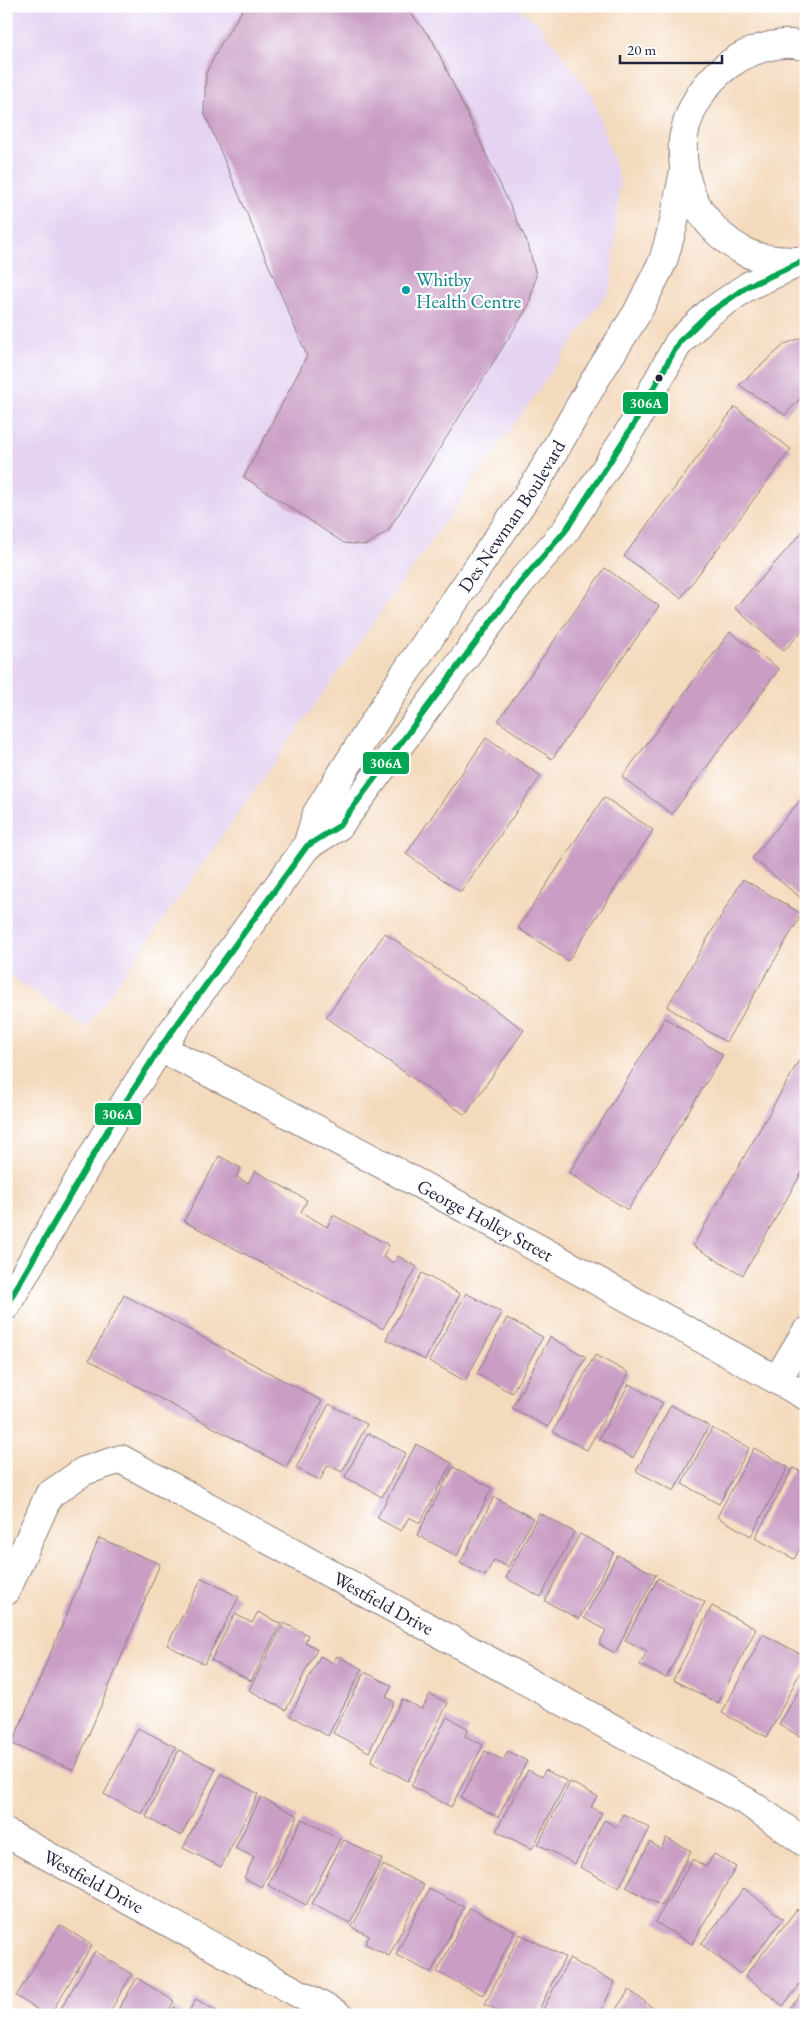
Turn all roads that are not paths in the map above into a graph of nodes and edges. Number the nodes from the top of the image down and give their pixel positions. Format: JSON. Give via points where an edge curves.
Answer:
{"nodes":[{"id":1,"x":799,"y":42,"type":"edge"},
{"id":2,"x":684,"y":171,"type":"junction"},
{"id":3,"x":805,"y":260,"type":"edge"},
{"id":4,"x":307,"y":846,"type":"junction"},
{"id":5,"x":160,"y":1048,"type":"junction"},
{"id":6,"x":6,"y":1306,"type":"edge"},
{"id":7,"x":806,"y":1332,"type":"edge"},
{"id":8,"x":777,"y":1380,"type":"junction"},
{"id":9,"x":806,"y":1396,"type":"edge"},
{"id":10,"x":6,"y":1591,"type":"edge"},
{"id":11,"x":6,"y":1833,"type":"edge"},
{"id":12,"x":806,"y":1843,"type":"edge"},
{"id":13,"x":338,"y":2015,"type":"edge"}],
"edges":[{"from":1,"to":2,"type":"street","via":[[748,52],[718,72],[695,101],[683,136]]},
{"from":2,"to":3,"type":"street","via":[[695,205],[717,232],[746,252],[780,262]]},
{"from":2,"to":4,"type":"street","name":"Des Newman Boulevard","via":[[663,261],[637,313],[537,482],[404,675],[317,813]]},
{"from":3,"to":4,"type":"street","name":"Des Newman Boulevard","via":[[748,286],[709,313],[679,342],[634,424],[566,530],[520,583],[339,826]]},
{"from":4,"to":5,"type":"street","name":"Des Newman Boulevard"},
{"from":5,"to":6,"type":"street","name":"Des Newman Boulevard","via":[[109,1128]]},
{"from":5,"to":8,"type":"street","name":"George Holley Street","via":[[494,1224]]},
{"from":7,"to":8,"type":"street"},
{"from":8,"to":9,"type":"street","name":"George Holley Street"},
{"from":10,"to":12,"type":"street","name":"Westfield Drive","via":[[49,1495],[84,1471],[121,1459],[740,1798]]},
{"from":11,"to":13,"type":"street","name":"Westfield Drive"}]}
